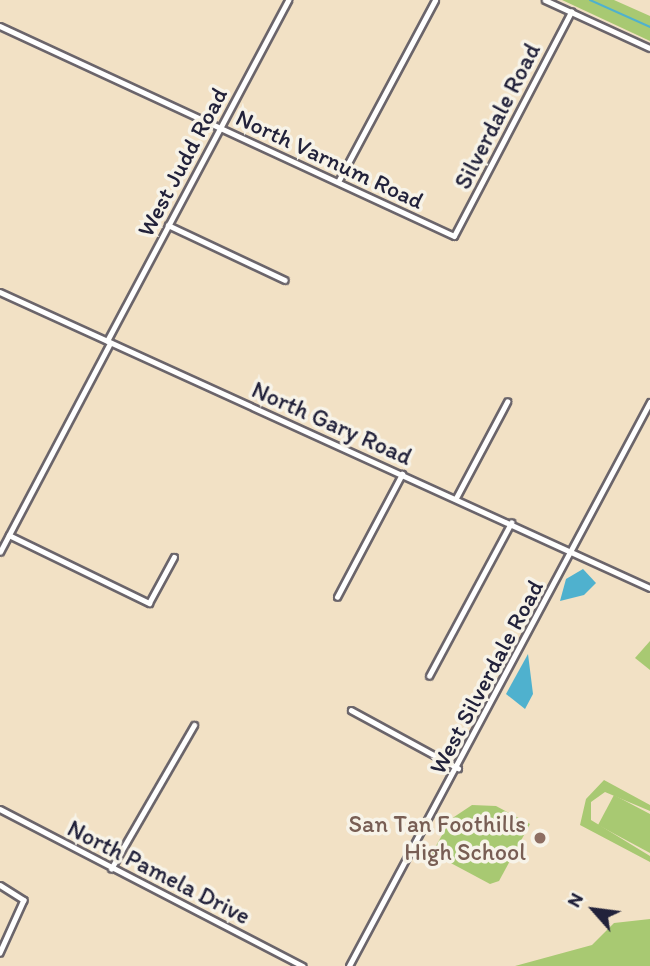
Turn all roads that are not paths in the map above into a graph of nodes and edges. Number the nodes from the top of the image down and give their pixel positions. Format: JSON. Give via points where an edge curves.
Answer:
{"nodes":[{"id":1,"x":288,"y":0,"type":"edge"},
{"id":2,"x":435,"y":0,"type":"edge"},
{"id":3,"x":545,"y":0,"type":"edge"},
{"id":4,"x":571,"y":12,"type":"junction"},
{"id":5,"x":0,"y":26,"type":"edge"},
{"id":6,"x":650,"y":48,"type":"edge"},
{"id":7,"x":221,"y":126,"type":"junction"},
{"id":8,"x":338,"y":182,"type":"junction"},
{"id":9,"x":168,"y":225,"type":"junction"},
{"id":10,"x":454,"y":236,"type":"joint"},
{"id":11,"x":285,"y":280,"type":"dead end"},
{"id":12,"x":0,"y":292,"type":"edge"},
{"id":13,"x":108,"y":342,"type":"junction"},
{"id":14,"x":507,"y":402,"type":"dead end"},
{"id":15,"x":650,"y":402,"type":"edge"},
{"id":16,"x":402,"y":474,"type":"junction"},
{"id":17,"x":456,"y":498,"type":"junction"},
{"id":18,"x":511,"y":523,"type":"junction"},
{"id":19,"x":9,"y":535,"type":"junction"},
{"id":20,"x":0,"y":552,"type":"edge"},
{"id":21,"x":572,"y":552,"type":"junction"},
{"id":22,"x":174,"y":557,"type":"dead end"},
{"id":23,"x":650,"y":588,"type":"edge"},
{"id":24,"x":337,"y":597,"type":"dead end"},
{"id":25,"x":429,"y":676,"type":"dead end"},
{"id":26,"x":351,"y":710,"type":"dead end"},
{"id":27,"x":194,"y":725,"type":"dead end"},
{"id":28,"x":458,"y":768,"type":"junction"},
{"id":29,"x":0,"y":808,"type":"edge"},
{"id":30,"x":111,"y":869,"type":"junction"},
{"id":31,"x":0,"y":885,"type":"edge"},
{"id":32,"x":0,"y":953,"type":"edge"},
{"id":33,"x":303,"y":966,"type":"edge"},
{"id":34,"x":349,"y":966,"type":"edge"}],
"edges":[{"from":1,"to":7,"type":"street","name":"West Judd Road"},
{"from":2,"to":8,"type":"street"},
{"from":3,"to":4,"type":"street"},
{"from":4,"to":6,"type":"street"},
{"from":4,"to":10,"type":"street","name":"Silverdale Road"},
{"from":5,"to":7,"type":"street","name":"North Varnum Road"},
{"from":7,"to":8,"type":"street","name":"North Varnum Road"},
{"from":7,"to":9,"type":"street","name":"West Judd Road"},
{"from":8,"to":10,"type":"street","name":"North Varnum Road"},
{"from":9,"to":11,"type":"street"},
{"from":9,"to":13,"type":"street","name":"West Judd Road"},
{"from":12,"to":13,"type":"street","name":"North Gary Road"},
{"from":13,"to":16,"type":"street","name":"North Gary Road"},
{"from":13,"to":19,"type":"street","name":"West Judd Road"},
{"from":14,"to":17,"type":"street"},
{"from":15,"to":21,"type":"street","name":"West Silverdale Road"},
{"from":16,"to":17,"type":"street","name":"North Gary Road"},
{"from":16,"to":24,"type":"street"},
{"from":17,"to":18,"type":"street","name":"North Gary Road"},
{"from":18,"to":21,"type":"street","name":"North Gary Road"},
{"from":18,"to":25,"type":"street"},
{"from":19,"to":20,"type":"street","name":"West Judd Road"},
{"from":19,"to":22,"type":"street","via":[[149,603]]},
{"from":21,"to":23,"type":"street","name":"North Gary Road"},
{"from":21,"to":28,"type":"street","name":"West Silverdale Road"},
{"from":26,"to":28,"type":"street"},
{"from":27,"to":30,"type":"street"},
{"from":28,"to":34,"type":"street","name":"West Silverdale Road"},
{"from":29,"to":30,"type":"street","name":"North Pamela Drive"},
{"from":30,"to":33,"type":"street","name":"North Pamela Drive"},
{"from":31,"to":32,"type":"street","via":[[24,900]]}]}
